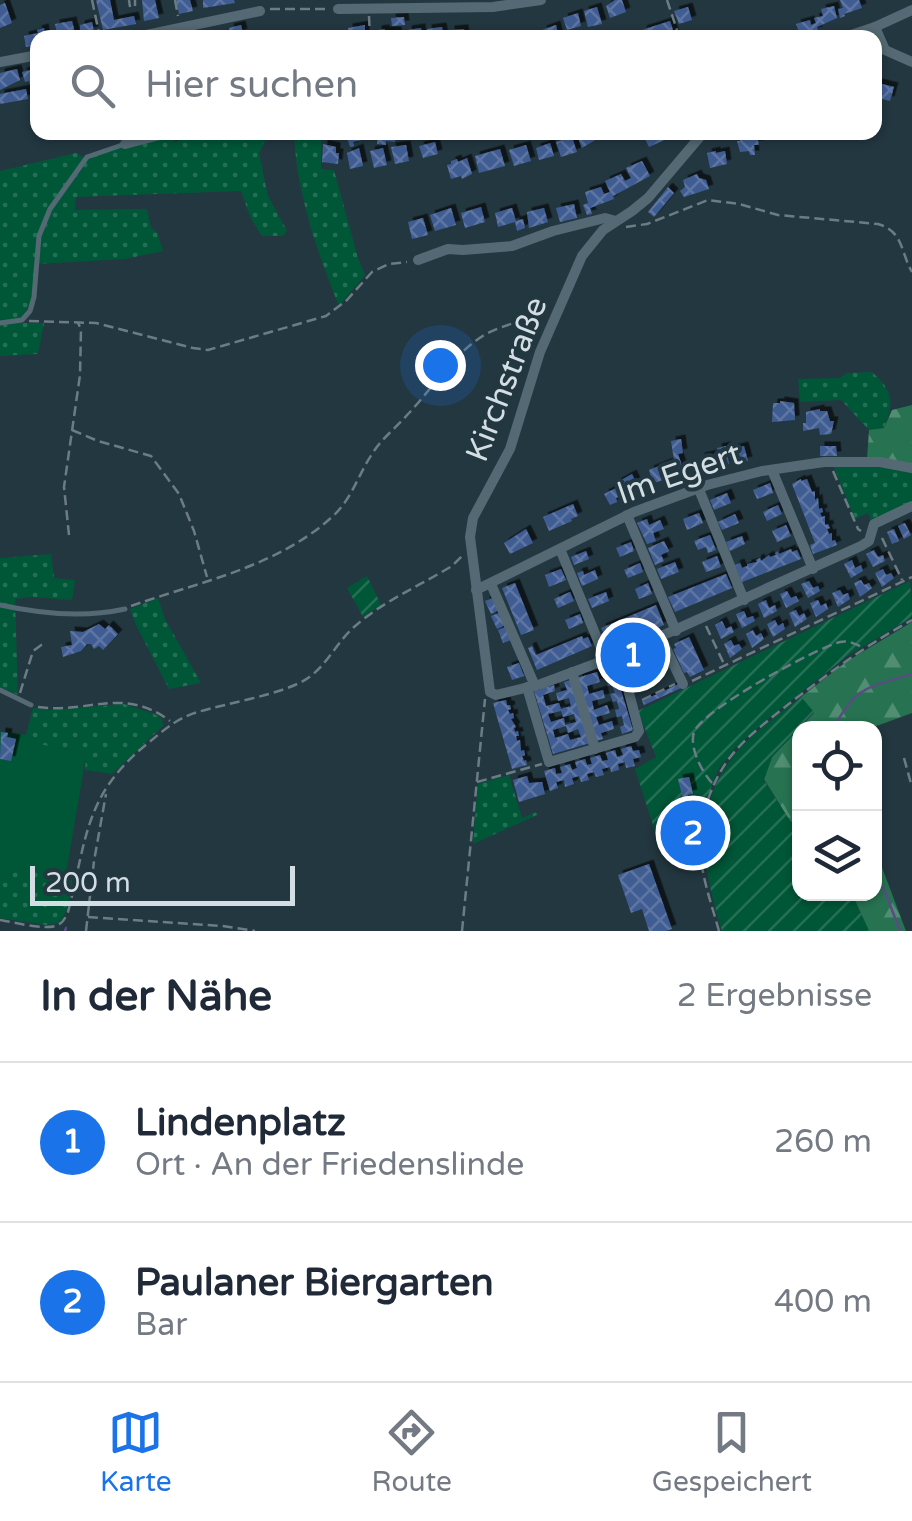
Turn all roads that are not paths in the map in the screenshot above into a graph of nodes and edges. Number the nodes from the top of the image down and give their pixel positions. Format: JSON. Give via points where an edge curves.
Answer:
{"nodes":[{"id":1,"x":540,"y":0,"type":"edge"},
{"id":2,"x":425,"y":4,"type":"edge"},
{"id":3,"x":338,"y":9,"type":"road end"},
{"id":4,"x":912,"y":10,"type":"edge"},
{"id":5,"x":260,"y":12,"type":"road end"},
{"id":6,"x":875,"y":28,"type":"joint"},
{"id":7,"x":171,"y":30,"type":"edge"},
{"id":8,"x":868,"y":30,"type":"edge"},
{"id":9,"x":882,"y":43,"type":"edge"},
{"id":10,"x":30,"y":56,"type":"edge"},
{"id":11,"x":0,"y":62,"type":"edge"},
{"id":12,"x":912,"y":62,"type":"edge"},
{"id":13,"x":140,"y":140,"type":"edge"},
{"id":14,"x":697,"y":140,"type":"edge"},
{"id":15,"x":125,"y":144,"type":"joint"},
{"id":16,"x":616,"y":221,"type":"junction"},
{"id":17,"x":418,"y":260,"type":"road end"},
{"id":18,"x":0,"y":323,"type":"edge"},
{"id":19,"x":912,"y":468,"type":"edge"},
{"id":20,"x":772,"y":470,"type":"junction"},
{"id":21,"x":698,"y":488,"type":"junction"},
{"id":22,"x":912,"y":506,"type":"edge"},
{"id":23,"x":627,"y":515,"type":"junction"},
{"id":24,"x":560,"y":549,"type":"junction"},
{"id":25,"x":813,"y":568,"type":"junction"},
{"id":26,"x":491,"y":584,"type":"junction"},
{"id":27,"x":476,"y":590,"type":"junction"},
{"id":28,"x":744,"y":600,"type":"junction"},
{"id":29,"x":0,"y":606,"type":"edge"},
{"id":30,"x":125,"y":610,"type":"road end"},
{"id":31,"x":676,"y":631,"type":"junction"},
{"id":32,"x":661,"y":638,"type":"junction"},
{"id":33,"x":619,"y":655,"type":"junction"},
{"id":34,"x":606,"y":660,"type":"junction"},
{"id":35,"x":572,"y":672,"type":"junction"},
{"id":36,"x":682,"y":683,"type":"road end"},
{"id":37,"x":531,"y":686,"type":"junction"},
{"id":38,"x":0,"y":690,"type":"edge"},
{"id":39,"x":31,"y":704,"type":"road end"},
{"id":40,"x":595,"y":749,"type":"junction"}],
"edges":[{"from":1,"to":2,"type":"street"},
{"from":2,"to":3,"type":"street"},
{"from":4,"to":6,"type":"street"},
{"from":5,"to":7,"type":"street"},
{"from":6,"to":8,"type":"street"},
{"from":9,"to":12,"type":"street"},
{"from":10,"to":11,"type":"street"},
{"from":13,"to":15,"type":"street"},
{"from":14,"to":16,"type":"street","name":"Kirchstraße","via":[[648,198]]},
{"from":15,"to":18,"type":"lane","via":[[87,157],[48,212],[30,311],[24,319]]},
{"from":16,"to":17,"type":"street","via":[[596,220],[506,248],[448,249]]},
{"from":16,"to":27,"type":"street","name":"Kirchstraße","via":[[586,248],[537,359],[512,442],[473,518]]},
{"from":19,"to":20,"type":"street","name":"Im Egert","via":[[830,462]]},
{"from":20,"to":21,"type":"street","name":"Im Egert"},
{"from":20,"to":25,"type":"street"},
{"from":21,"to":23,"type":"street","name":"Im Egert"},
{"from":21,"to":28,"type":"street"},
{"from":22,"to":25,"type":"street","via":[[873,524],[866,543]]},
{"from":23,"to":24,"type":"street","name":"Im Egert"},
{"from":23,"to":31,"type":"street"},
{"from":24,"to":26,"type":"street","name":"Im Egert"},
{"from":24,"to":34,"type":"street"},
{"from":25,"to":28,"type":"street"},
{"from":26,"to":27,"type":"street","name":"Im Egert"},
{"from":26,"to":37,"type":"street"},
{"from":27,"to":37,"type":"street","name":"Kirchstraße","via":[[489,691]]},
{"from":28,"to":31,"type":"street"},
{"from":29,"to":30,"type":"lane","via":[[86,615]]},
{"from":31,"to":32,"type":"street"},
{"from":32,"to":33,"type":"street"},
{"from":32,"to":36,"type":"street"},
{"from":33,"to":34,"type":"street"},
{"from":33,"to":40,"type":"street","via":[[638,735]]},
{"from":34,"to":35,"type":"street"},
{"from":35,"to":37,"type":"street"},
{"from":35,"to":40,"type":"street"},
{"from":37,"to":40,"type":"street","via":[[549,762]]},
{"from":38,"to":39,"type":"lane"}]}
